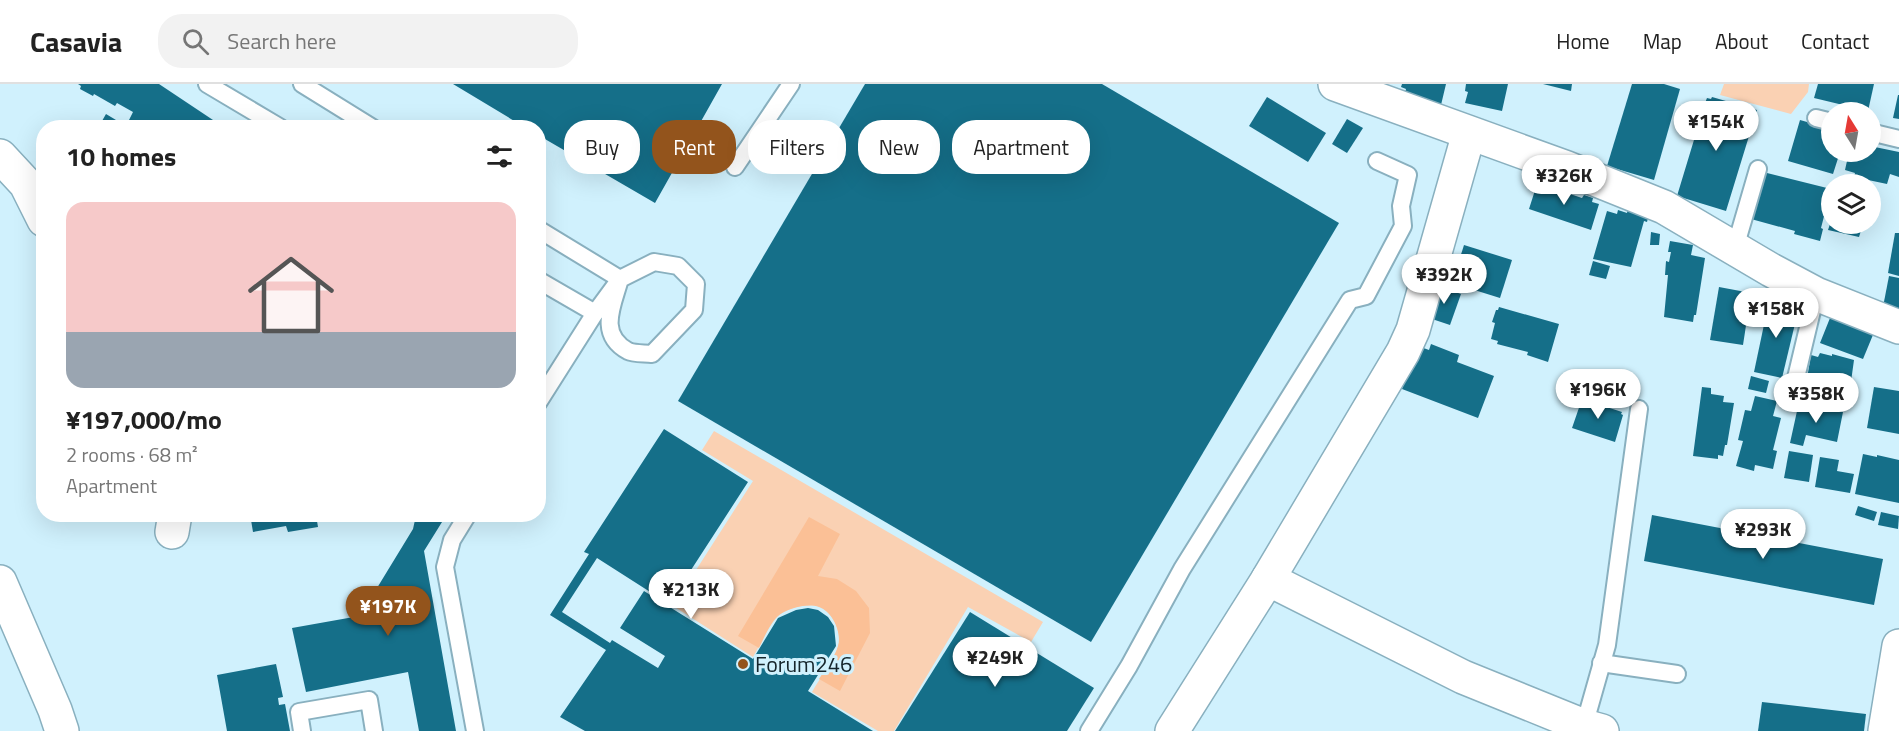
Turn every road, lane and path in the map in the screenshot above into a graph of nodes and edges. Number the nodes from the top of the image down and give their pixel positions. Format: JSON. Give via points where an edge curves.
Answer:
{"nodes":[{"id":1,"x":207,"y":84,"type":"edge"},
{"id":2,"x":302,"y":84,"type":"edge"},
{"id":3,"x":791,"y":84,"type":"edge"},
{"id":4,"x":1335,"y":84,"type":"edge"},
{"id":5,"x":268,"y":120,"type":"edge"},
{"id":6,"x":360,"y":120,"type":"edge"},
{"id":7,"x":1469,"y":133,"type":"junction"},
{"id":8,"x":1881,"y":135,"type":"edge"},
{"id":9,"x":1899,"y":139,"type":"edge"},
{"id":10,"x":0,"y":156,"type":"edge"},
{"id":11,"x":1377,"y":160,"type":"dead end"},
{"id":12,"x":736,"y":165,"type":"edge"},
{"id":13,"x":1758,"y":169,"type":"dead end"},
{"id":14,"x":36,"y":204,"type":"edge"},
{"id":15,"x":546,"y":234,"type":"edge"},
{"id":16,"x":1735,"y":248,"type":"junction"},
{"id":17,"x":620,"y":279,"type":"junction"},
{"id":18,"x":546,"y":285,"type":"edge"},
{"id":19,"x":1816,"y":294,"type":"junction"},
{"id":20,"x":596,"y":314,"type":"junction"},
{"id":21,"x":1899,"y":327,"type":"edge"},
{"id":22,"x":1795,"y":382,"type":"dead end"},
{"id":23,"x":546,"y":391,"type":"edge"},
{"id":24,"x":1639,"y":409,"type":"dead end"},
{"id":25,"x":463,"y":522,"type":"edge"},
{"id":26,"x":1268,"y":579,"type":"junction"},
{"id":27,"x":0,"y":582,"type":"edge"},
{"id":28,"x":1899,"y":646,"type":"edge"},
{"id":29,"x":1602,"y":663,"type":"junction"},
{"id":30,"x":1677,"y":674,"type":"dead end"},
{"id":31,"x":1593,"y":729,"type":"edge"},
{"id":32,"x":62,"y":731,"type":"edge"},
{"id":33,"x":302,"y":731,"type":"edge"},
{"id":34,"x":374,"y":731,"type":"edge"},
{"id":35,"x":475,"y":731,"type":"edge"},
{"id":36,"x":1089,"y":731,"type":"edge"},
{"id":37,"x":1172,"y":731,"type":"edge"},
{"id":38,"x":1885,"y":731,"type":"edge"}],
"edges":[{"from":1,"to":5,"type":"lane"},
{"from":2,"to":6,"type":"lane"},
{"from":3,"to":12,"type":"lane"},
{"from":4,"to":7,"type":"street"},
{"from":7,"to":16,"type":"street","via":[[1664,207]]},
{"from":7,"to":26,"type":"street","via":[[1413,330]]},
{"from":8,"to":9,"type":"lane"},
{"from":10,"to":14,"type":"street","via":[[26,184]]},
{"from":11,"to":36,"type":"lane","via":[[1408,175],[1401,206],[1403,225],[1366,296],[1350,300],[1182,568]]},
{"from":13,"to":16,"type":"lane"},
{"from":15,"to":17,"type":"lane"},
{"from":16,"to":19,"type":"street"},
{"from":17,"to":17,"type":"lane","via":[[654,262],[678,266],[696,284],[694,310],[652,354],[629,352],[614,339],[608,323]]},
{"from":17,"to":20,"type":"lane"},
{"from":18,"to":20,"type":"lane"},
{"from":19,"to":21,"type":"street"},
{"from":19,"to":22,"type":"lane"},
{"from":20,"to":23,"type":"lane"},
{"from":24,"to":29,"type":"lane"},
{"from":25,"to":35,"type":"lane","via":[[452,540],[445,567]]},
{"from":26,"to":31,"type":"street","via":[[1463,677]]},
{"from":26,"to":37,"type":"street"},
{"from":27,"to":32,"type":"street"},
{"from":28,"to":38,"type":"street"},
{"from":29,"to":30,"type":"lane"},
{"from":29,"to":31,"type":"lane"},
{"from":33,"to":34,"type":"lane","via":[[299,712],[369,700]]}]}
